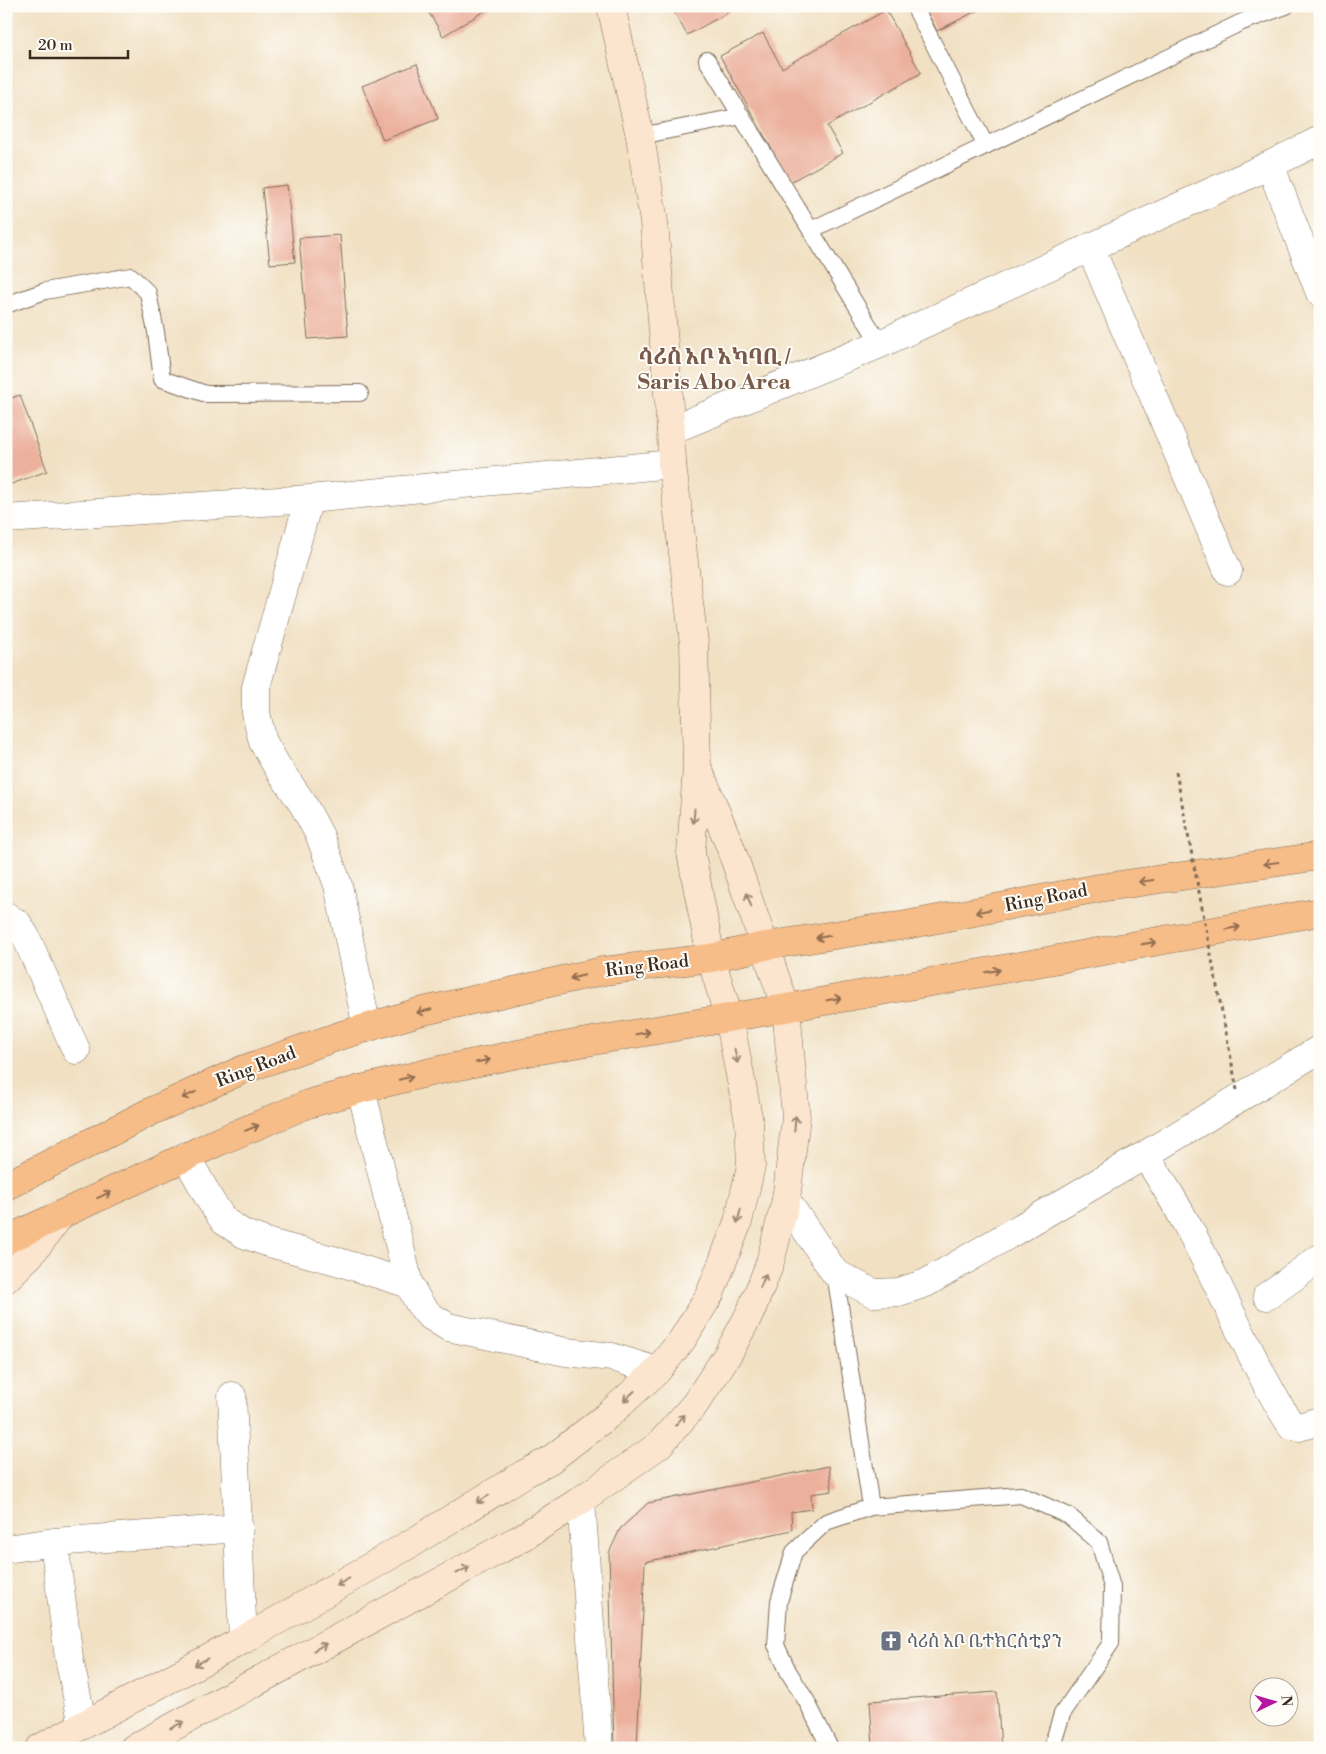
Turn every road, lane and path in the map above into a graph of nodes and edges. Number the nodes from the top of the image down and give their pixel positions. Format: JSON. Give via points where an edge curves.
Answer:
{"nodes":[{"id":1,"x":611,"y":6,"type":"edge"},
{"id":2,"x":914,"y":6,"type":"edge"},
{"id":3,"x":1286,"y":6,"type":"edge"},
{"id":4,"x":708,"y":60,"type":"dead end"},
{"id":5,"x":742,"y":116,"type":"junction"},
{"id":6,"x":640,"y":136,"type":"junction"},
{"id":7,"x":1320,"y":140,"type":"edge"},
{"id":8,"x":986,"y":146,"type":"junction"},
{"id":9,"x":1270,"y":165,"type":"junction"},
{"id":10,"x":811,"y":230,"type":"junction"},
{"id":11,"x":1090,"y":247,"type":"junction"},
{"id":12,"x":1320,"y":293,"type":"edge"},
{"id":13,"x":6,"y":305,"type":"edge"},
{"id":14,"x":880,"y":344,"type":"junction"},
{"id":15,"x":360,"y":394,"type":"dead end"},
{"id":16,"x":671,"y":430,"type":"junction"},
{"id":17,"x":672,"y":464,"type":"junction"},
{"id":18,"x":309,"y":499,"type":"junction"},
{"id":19,"x":6,"y":519,"type":"edge"},
{"id":20,"x":1228,"y":571,"type":"dead end"},
{"id":21,"x":698,"y":767,"type":"junction"},
{"id":22,"x":1176,"y":772,"type":"dead end"},
{"id":23,"x":1320,"y":856,"type":"edge"},
{"id":24,"x":1320,"y":912,"type":"edge"},
{"id":25,"x":6,"y":916,"type":"edge"},
{"id":26,"x":765,"y":946,"type":"junction"},
{"id":27,"x":711,"y":958,"type":"junction"},
{"id":28,"x":786,"y":1008,"type":"junction"},
{"id":29,"x":729,"y":1018,"type":"junction"},
{"id":30,"x":367,"y":1028,"type":"junction"},
{"id":31,"x":1320,"y":1049,"type":"edge"},
{"id":32,"x":76,"y":1050,"type":"dead end"},
{"id":33,"x":361,"y":1089,"type":"junction"},
{"id":34,"x":1237,"y":1090,"type":"dead end"},
{"id":35,"x":1145,"y":1155,"type":"junction"},
{"id":36,"x":186,"y":1156,"type":"junction"},
{"id":37,"x":33,"y":1171,"type":"junction"},
{"id":38,"x":6,"y":1176,"type":"edge"},
{"id":39,"x":6,"y":1186,"type":"edge"},
{"id":40,"x":786,"y":1200,"type":"junction"},
{"id":41,"x":60,"y":1216,"type":"junction"},
{"id":42,"x":6,"y":1240,"type":"edge"},
{"id":43,"x":1320,"y":1258,"type":"edge"},
{"id":44,"x":835,"y":1273,"type":"junction"},
{"id":45,"x":6,"y":1279,"type":"edge"},
{"id":46,"x":408,"y":1284,"type":"junction"},
{"id":47,"x":1267,"y":1296,"type":"dead end"},
{"id":48,"x":657,"y":1371,"type":"junction"},
{"id":49,"x":232,"y":1396,"type":"dead end"},
{"id":50,"x":1320,"y":1421,"type":"edge"},
{"id":51,"x":581,"y":1500,"type":"junction"},
{"id":52,"x":871,"y":1507,"type":"junction"},
{"id":53,"x":238,"y":1528,"type":"junction"},
{"id":54,"x":54,"y":1542,"type":"junction"},
{"id":55,"x":6,"y":1549,"type":"edge"},
{"id":56,"x":243,"y":1640,"type":"junction"},
{"id":57,"x":83,"y":1724,"type":"junction"},
{"id":58,"x":40,"y":1748,"type":"edge"},
{"id":59,"x":134,"y":1748,"type":"edge"},
{"id":60,"x":599,"y":1748,"type":"edge"},
{"id":61,"x":830,"y":1748,"type":"edge"},
{"id":62,"x":1055,"y":1748,"type":"edge"}],
"edges":[{"from":1,"to":6,"type":"main road"},
{"from":2,"to":8,"type":"lane"},
{"from":3,"to":8,"type":"lane","via":[[1242,22]]},
{"from":4,"to":5,"type":"lane"},
{"from":5,"to":6,"type":"lane"},
{"from":5,"to":10,"type":"lane"},
{"from":6,"to":16,"type":"main road","via":[[654,222]]},
{"from":7,"to":9,"type":"street"},
{"from":8,"to":10,"type":"lane"},
{"from":9,"to":11,"type":"street"},
{"from":9,"to":12,"type":"street"},
{"from":10,"to":14,"type":"lane"},
{"from":11,"to":14,"type":"street"},
{"from":11,"to":20,"type":"street"},
{"from":13,"to":15,"type":"lane","via":[[45,291],[131,276],[148,293],[162,378],[206,394]]},
{"from":14,"to":16,"type":"street"},
{"from":16,"to":17,"type":"main road"},
{"from":17,"to":18,"type":"street"},
{"from":17,"to":21,"type":"main road","via":[[694,643]]},
{"from":18,"to":19,"type":"street"},
{"from":18,"to":30,"type":"street","via":[[256,688],[256,713],[263,742],[320,836],[338,885]]},
{"from":26,"to":21,"type":"main road","one_way":true},
{"from":21,"to":27,"type":"main road","one_way":true,"via":[[692,853]]},
{"from":22,"to":34,"type":"path","bridge":true},
{"from":23,"to":26,"type":"highway","name":"Ring Road","one_way":true,"via":[[1099,888],[901,926]]},
{"from":28,"to":24,"type":"highway","one_way":true},
{"from":25,"to":32,"type":"street","via":[[18,924],[26,937]]},
{"from":26,"to":27,"type":"highway","name":"Ring Road"},
{"from":26,"to":28,"type":"main road"},
{"from":27,"to":29,"type":"main road"},
{"from":27,"to":30,"type":"highway","name":"Ring Road","one_way":true,"via":[[603,971],[454,1004]]},
{"from":28,"to":29,"type":"highway"},
{"from":40,"to":28,"type":"main road","one_way":true,"via":[[796,1116]]},
{"from":33,"to":29,"type":"highway","one_way":true,"via":[[528,1052]]},
{"from":29,"to":48,"type":"main road","one_way":true,"via":[[749,1122],[751,1166],[738,1222],[710,1294],[682,1340]]},
{"from":30,"to":37,"type":"highway","name":"Ring Road","one_way":true,"via":[[242,1070]]},
{"from":31,"to":35,"type":"street"},
{"from":36,"to":33,"type":"highway","one_way":true,"via":[[308,1104]]},
{"from":33,"to":46,"type":"street"},
{"from":35,"to":44,"type":"street","via":[[926,1282],[899,1292],[873,1293]]},
{"from":35,"to":50,"type":"street","via":[[1184,1219],[1257,1367],[1287,1419],[1298,1427]]},
{"from":41,"to":36,"type":"highway","one_way":true},
{"from":36,"to":46,"type":"street","via":[[224,1221],[244,1234]]},
{"from":37,"to":38,"type":"main road"},
{"from":37,"to":39,"type":"highway","name":"Ring Road"},
{"from":40,"to":44,"type":"street"},
{"from":51,"to":40,"type":"main road","one_way":true,"via":[[659,1445],[695,1404],[750,1313],[769,1266]]},
{"from":41,"to":42,"type":"highway"},
{"from":41,"to":45,"type":"main road","via":[[31,1254]]},
{"from":43,"to":47,"type":"street"},
{"from":44,"to":52,"type":"lane"},
{"from":46,"to":48,"type":"street","via":[[429,1315],[448,1326],[566,1352],[612,1357]]},
{"from":48,"to":56,"type":"main road","one_way":true,"via":[[607,1416],[550,1460]]},
{"from":49,"to":53,"type":"street"},
{"from":59,"to":51,"type":"main road","one_way":true,"via":[[523,1537]]},
{"from":51,"to":60,"type":"street"},
{"from":52,"to":61,"type":"lane","via":[[826,1522],[794,1552],[779,1601],[776,1645]]},
{"from":52,"to":62,"type":"lane","via":[[1021,1495],[1069,1516],[1099,1542],[1112,1587],[1112,1643],[1062,1714],[1054,1740]]},
{"from":53,"to":54,"type":"street"},
{"from":53,"to":56,"type":"street"},
{"from":54,"to":55,"type":"street"},
{"from":54,"to":57,"type":"street","via":[[69,1658]]},
{"from":56,"to":57,"type":"main road","one_way":true},
{"from":57,"to":58,"type":"main road"}]}
